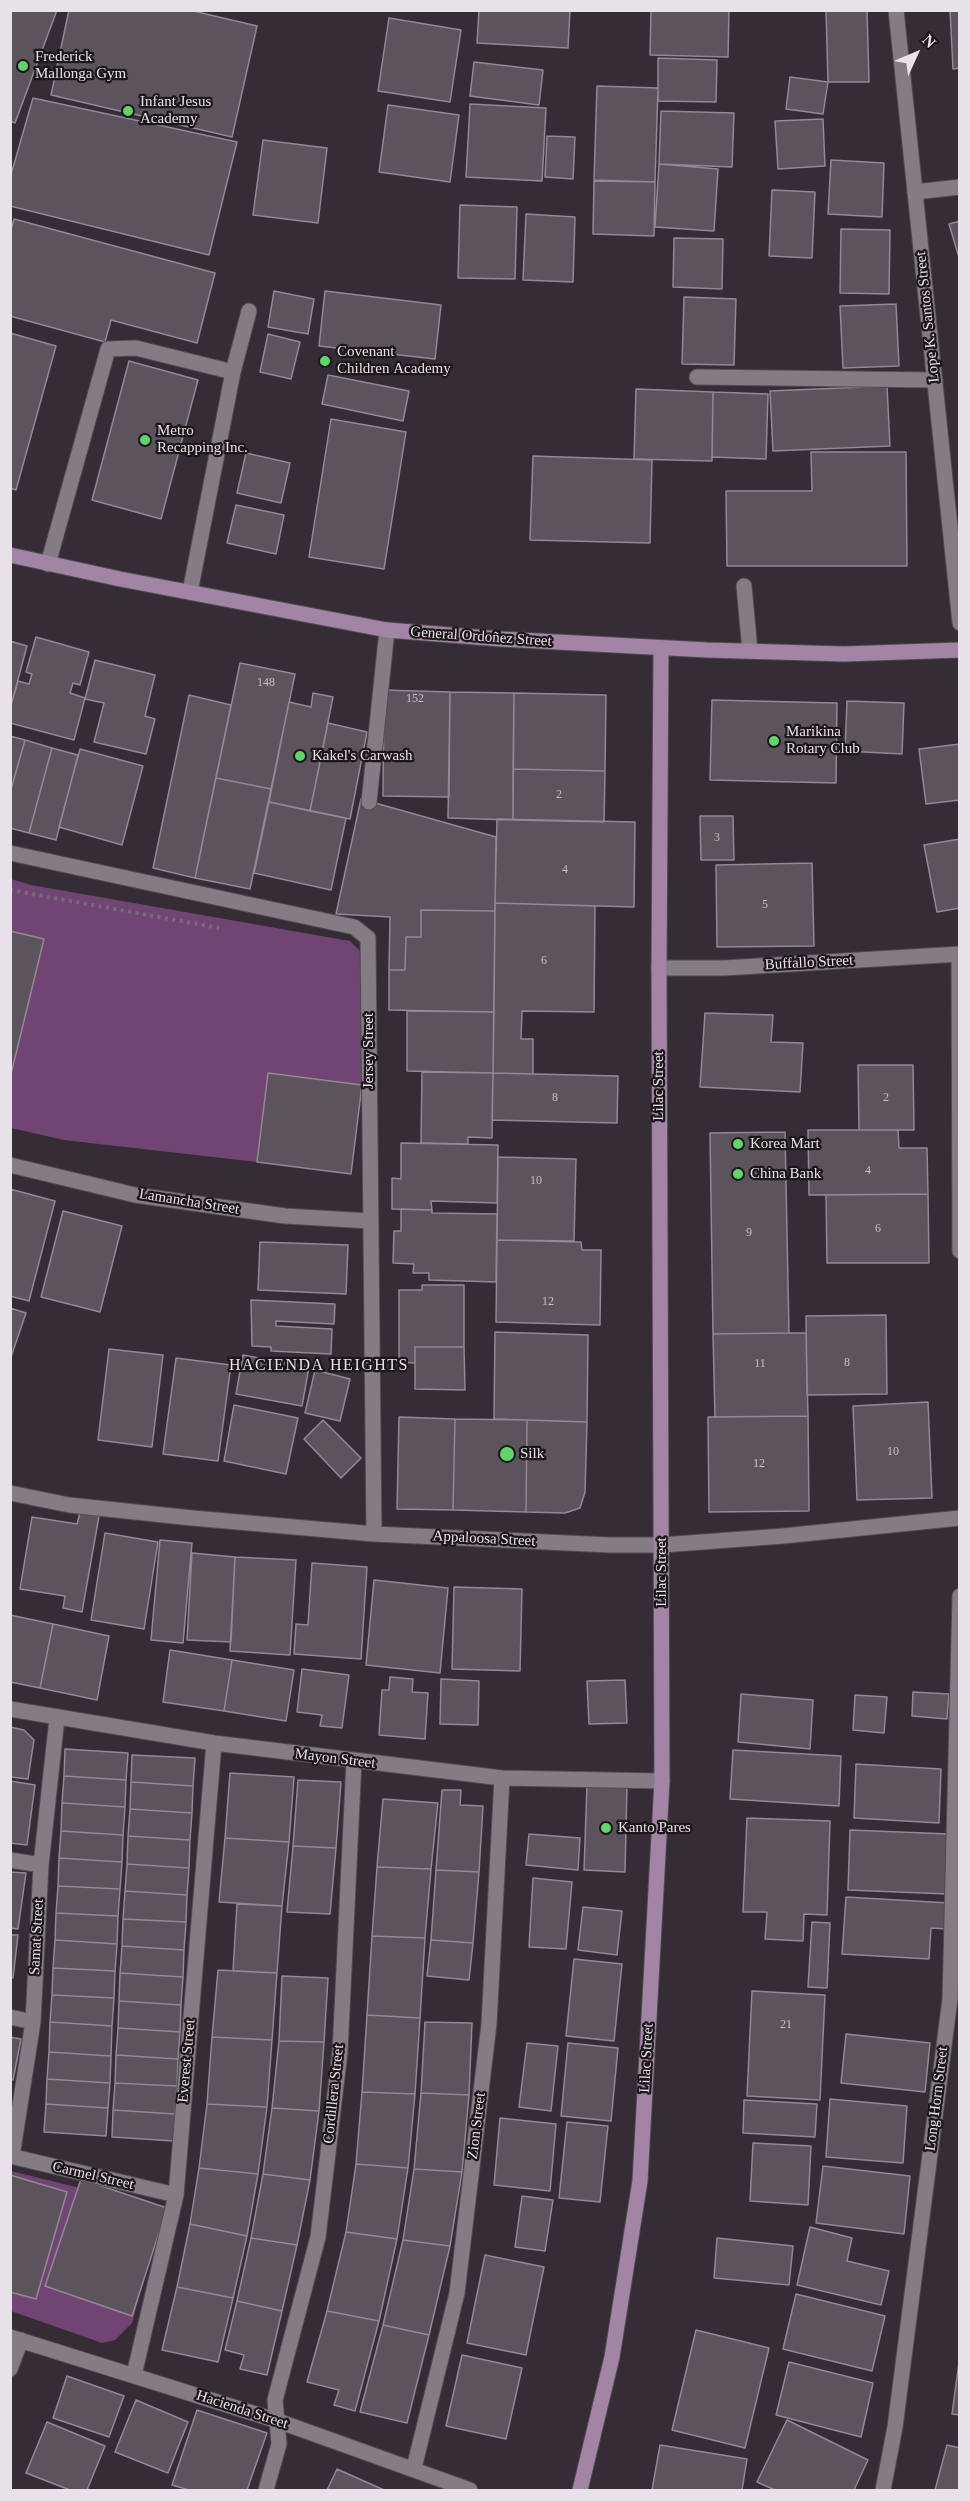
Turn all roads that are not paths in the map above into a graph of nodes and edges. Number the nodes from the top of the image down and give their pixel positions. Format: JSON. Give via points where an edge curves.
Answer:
{"nodes":[{"id":1,"x":896,"y":10,"type":"edge"},
{"id":2,"x":960,"y":187,"type":"edge"},
{"id":3,"x":915,"y":192,"type":"junction"},
{"id":4,"x":249,"y":311,"type":"dead end"},
{"id":5,"x":232,"y":372,"type":"junction"},
{"id":6,"x":697,"y":377,"type":"dead end"},
{"id":7,"x":935,"y":381,"type":"junction"},
{"id":8,"x":10,"y":555,"type":"edge"},
{"id":9,"x":48,"y":564,"type":"junction"},
{"id":10,"x":744,"y":586,"type":"dead end"},
{"id":11,"x":190,"y":592,"type":"junction"},
{"id":12,"x":960,"y":623,"type":"edge"},
{"id":13,"x":387,"y":630,"type":"junction"},
{"id":14,"x":661,"y":648,"type":"junction"},
{"id":15,"x":960,"y":650,"type":"edge"},
{"id":16,"x":750,"y":651,"type":"junction"},
{"id":17,"x":369,"y":801,"type":"dead end"},
{"id":18,"x":10,"y":853,"type":"edge"},
{"id":19,"x":959,"y":954,"type":"edge"},
{"id":20,"x":659,"y":968,"type":"junction"},
{"id":21,"x":10,"y":1165,"type":"edge"},
{"id":22,"x":370,"y":1221,"type":"junction"},
{"id":23,"x":959,"y":1245,"type":"edge"},
{"id":24,"x":960,"y":1251,"type":"edge"},
{"id":25,"x":10,"y":1493,"type":"edge"},
{"id":26,"x":960,"y":1518,"type":"edge"},
{"id":27,"x":374,"y":1534,"type":"junction"},
{"id":28,"x":662,"y":1545,"type":"junction"},
{"id":29,"x":960,"y":1596,"type":"edge"},
{"id":30,"x":10,"y":1709,"type":"edge"},
{"id":31,"x":57,"y":1718,"type":"junction"},
{"id":32,"x":214,"y":1743,"type":"junction"},
{"id":33,"x":354,"y":1761,"type":"junction"},
{"id":34,"x":502,"y":1778,"type":"junction"},
{"id":35,"x":662,"y":1781,"type":"junction"},
{"id":36,"x":10,"y":1860,"type":"edge"},
{"id":37,"x":41,"y":1865,"type":"junction"},
{"id":38,"x":10,"y":2017,"type":"edge"},
{"id":39,"x":33,"y":2022,"type":"junction"},
{"id":40,"x":11,"y":2156,"type":"edge"},
{"id":41,"x":176,"y":2196,"type":"junction"},
{"id":42,"x":16,"y":2338,"type":"edge"},
{"id":43,"x":10,"y":2369,"type":"edge"},
{"id":44,"x":134,"y":2375,"type":"junction"},
{"id":45,"x":278,"y":2421,"type":"junction"},
{"id":46,"x":414,"y":2468,"type":"junction"},
{"id":47,"x":266,"y":2490,"type":"edge"},
{"id":48,"x":470,"y":2490,"type":"edge"},
{"id":49,"x":580,"y":2490,"type":"edge"},
{"id":50,"x":883,"y":2490,"type":"edge"}],
"edges":[{"from":1,"to":3,"type":"street","name":"Lope K. Santos Street"},
{"from":2,"to":3,"type":"street"},
{"from":3,"to":7,"type":"street","name":"Lope K. Santos Street"},
{"from":4,"to":5,"type":"street"},
{"from":5,"to":9,"type":"street","via":[[136,348],[108,349]]},
{"from":5,"to":11,"type":"street"},
{"from":6,"to":7,"type":"street"},
{"from":7,"to":12,"type":"street","name":"Lope K. Santos Street"},
{"from":8,"to":9,"type":"main road","name":"General Ordoñez Street"},
{"from":9,"to":11,"type":"main road","name":"General Ordoñez Street"},
{"from":10,"to":16,"type":"street"},
{"from":11,"to":13,"type":"main road","name":"General Ordoñez Street"},
{"from":13,"to":14,"type":"main road","name":"General Ordoñez Street"},
{"from":13,"to":17,"type":"street"},
{"from":14,"to":16,"type":"main road","name":"General Ordoñez Street"},
{"from":14,"to":20,"type":"main road","name":"Lilac Street"},
{"from":15,"to":16,"type":"main road","name":"General Ordoñez Street","via":[[844,654]]},
{"from":18,"to":22,"type":"street","name":"Jersey Street","via":[[355,921],[370,941]]},
{"from":19,"to":20,"type":"street","name":"Buffallo Street","via":[[724,968]]},
{"from":19,"to":23,"type":"street"},
{"from":20,"to":28,"type":"main road","name":"Lilac Street"},
{"from":21,"to":22,"type":"street","name":"Lamancha Street","via":[[135,1195],[285,1216]]},
{"from":22,"to":27,"type":"street","name":"Jersey Street"},
{"from":23,"to":24,"type":"street"},
{"from":25,"to":27,"type":"street","name":"Appaloosa Street","via":[[69,1505]]},
{"from":26,"to":28,"type":"street","name":"Appaloosa Street"},
{"from":27,"to":28,"type":"street","name":"Appaloosa Street"},
{"from":28,"to":35,"type":"main road","name":"Lilac Street"},
{"from":29,"to":50,"type":"street","name":"Long Horn Street","via":[[950,1999],[897,2415]]},
{"from":30,"to":31,"type":"street","name":"Mayon Street"},
{"from":31,"to":32,"type":"street","name":"Mayon Street"},
{"from":31,"to":37,"type":"street","name":"Samat Street"},
{"from":32,"to":33,"type":"street","name":"Mayon Street"},
{"from":32,"to":41,"type":"street","name":"Everest Street"},
{"from":33,"to":34,"type":"street","name":"Mayon Street"},
{"from":33,"to":45,"type":"street","name":"Cordillera Street","via":[[340,2052],[318,2237],[275,2400]]},
{"from":34,"to":35,"type":"street","name":"Mayon Street"},
{"from":34,"to":46,"type":"street","name":"Zion Street","via":[[489,2024],[457,2293]]},
{"from":35,"to":49,"type":"main road","name":"Lilac Street","via":[[640,2181],[612,2357]]},
{"from":36,"to":37,"type":"street"},
{"from":37,"to":39,"type":"street","name":"Samat Street"},
{"from":38,"to":39,"type":"street"},
{"from":39,"to":40,"type":"street","name":"Samat Street"},
{"from":40,"to":41,"type":"street","name":"Carmel Street"},
{"from":41,"to":44,"type":"street","name":"Everest Street"},
{"from":42,"to":43,"type":"street"},
{"from":42,"to":44,"type":"street","name":"Hacienda Street"},
{"from":44,"to":45,"type":"street","name":"Hacienda Street"},
{"from":45,"to":46,"type":"street","name":"Hacienda Street"},
{"from":45,"to":47,"type":"street","name":"Cordillera Street","via":[[279,2444]]},
{"from":46,"to":48,"type":"street","name":"Hacienda Street"}]}
